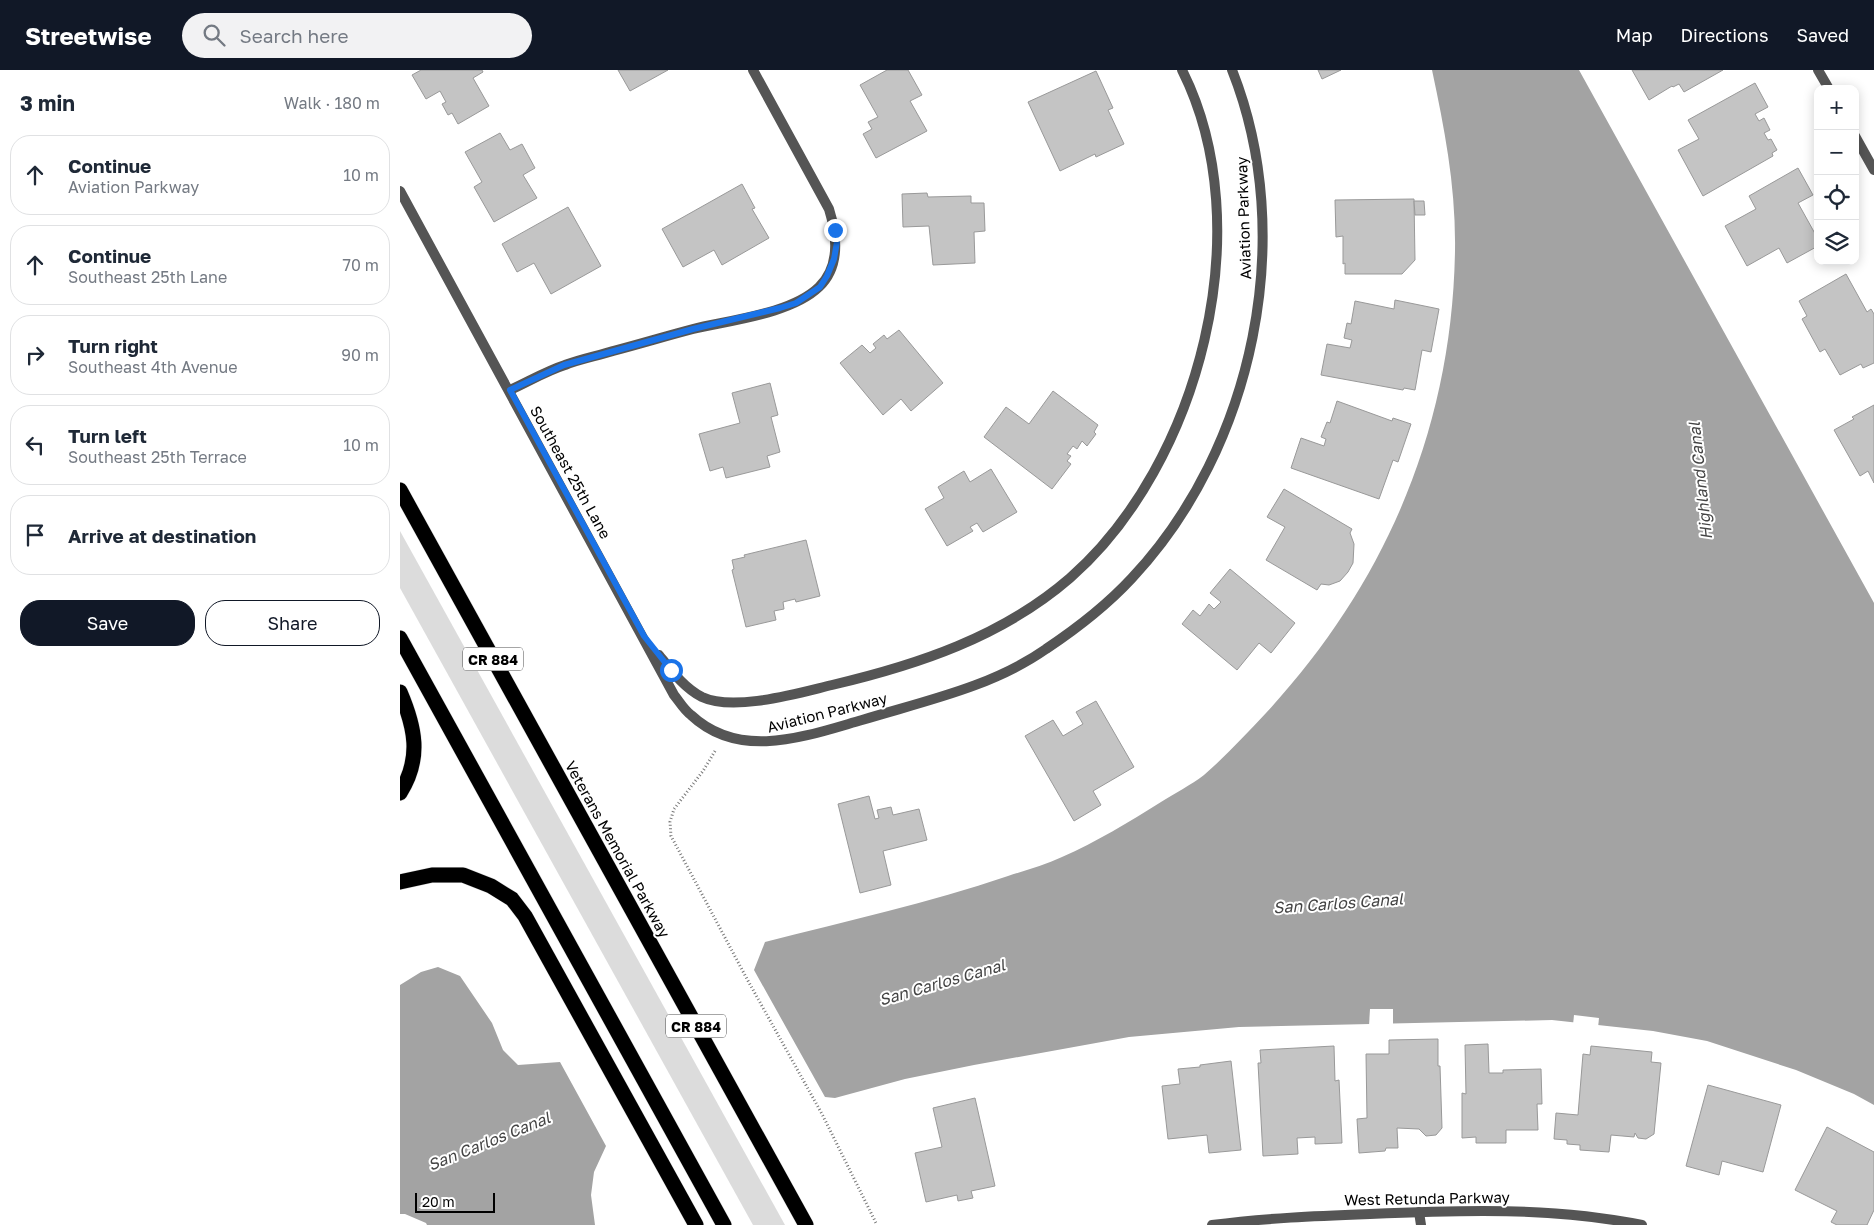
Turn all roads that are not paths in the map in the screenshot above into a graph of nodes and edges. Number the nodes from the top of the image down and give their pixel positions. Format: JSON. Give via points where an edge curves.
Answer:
{"nodes":[{"id":1,"x":753,"y":70,"type":"edge"},
{"id":2,"x":1182,"y":70,"type":"edge"},
{"id":3,"x":1232,"y":70,"type":"edge"},
{"id":4,"x":1818,"y":70,"type":"edge"},
{"id":5,"x":1827,"y":85,"type":"edge"},
{"id":6,"x":1859,"y":143,"type":"edge"},
{"id":7,"x":1874,"y":170,"type":"edge"},
{"id":8,"x":400,"y":191,"type":"edge"},
{"id":9,"x":510,"y":390,"type":"junction"},
{"id":10,"x":400,"y":490,"type":"edge"},
{"id":11,"x":644,"y":636,"type":"junction"},
{"id":12,"x":400,"y":638,"type":"edge"},
{"id":13,"x":400,"y":692,"type":"edge"},
{"id":14,"x":400,"y":792,"type":"edge"},
{"id":15,"x":400,"y":882,"type":"edge"},
{"id":16,"x":1419,"y":1212,"type":"junction"},
{"id":17,"x":696,"y":1225,"type":"edge"},
{"id":18,"x":724,"y":1225,"type":"edge"},
{"id":19,"x":806,"y":1225,"type":"edge"},
{"id":20,"x":1212,"y":1225,"type":"edge"},
{"id":21,"x":1421,"y":1225,"type":"edge"},
{"id":22,"x":1642,"y":1225,"type":"edge"}],
"edges":[{"from":1,"to":9,"type":"street","via":[[829,209],[835,227],[834,259],[820,287],[796,303],[564,365]]},
{"from":2,"to":11,"type":"street","name":"Aviation Parkway","via":[[1202,124],[1215,199],[1215,272],[1209,322],[1199,367],[1168,444],[1145,489],[1099,548],[1070,578],[989,632],[950,650],[873,676],[784,696],[720,703],[701,696],[686,686]]},
{"from":3,"to":11,"type":"street","name":"Aviation Parkway","via":[[1248,115],[1260,180],[1263,253],[1256,326],[1235,404],[1209,465],[1181,515],[1132,579],[1072,630],[1014,668],[960,691],[840,726],[767,743],[724,736],[706,728],[689,714],[674,694]]},
{"from":4,"to":5,"type":"street"},
{"from":6,"to":7,"type":"street"},
{"from":8,"to":9,"type":"street","name":"Southeast 25th Lane"},
{"from":9,"to":11,"type":"street","name":"Southeast 25th Lane"},
{"from":10,"to":19,"type":"highway","name":"Veterans Memorial Parkway","number":"CR 884"},
{"from":12,"to":18,"type":"highway"},
{"from":13,"to":14,"type":"highway","via":[[415,744],[408,779]]},
{"from":15,"to":17,"type":"highway","via":[[432,875],[462,875],[491,886],[512,899],[525,916]]},
{"from":16,"to":20,"type":"street","name":"West Retunda Parkway","via":[[1289,1217]]},
{"from":16,"to":21,"type":"street"},
{"from":16,"to":22,"type":"street","name":"West Retunda Parkway","via":[[1561,1213]]}]}
